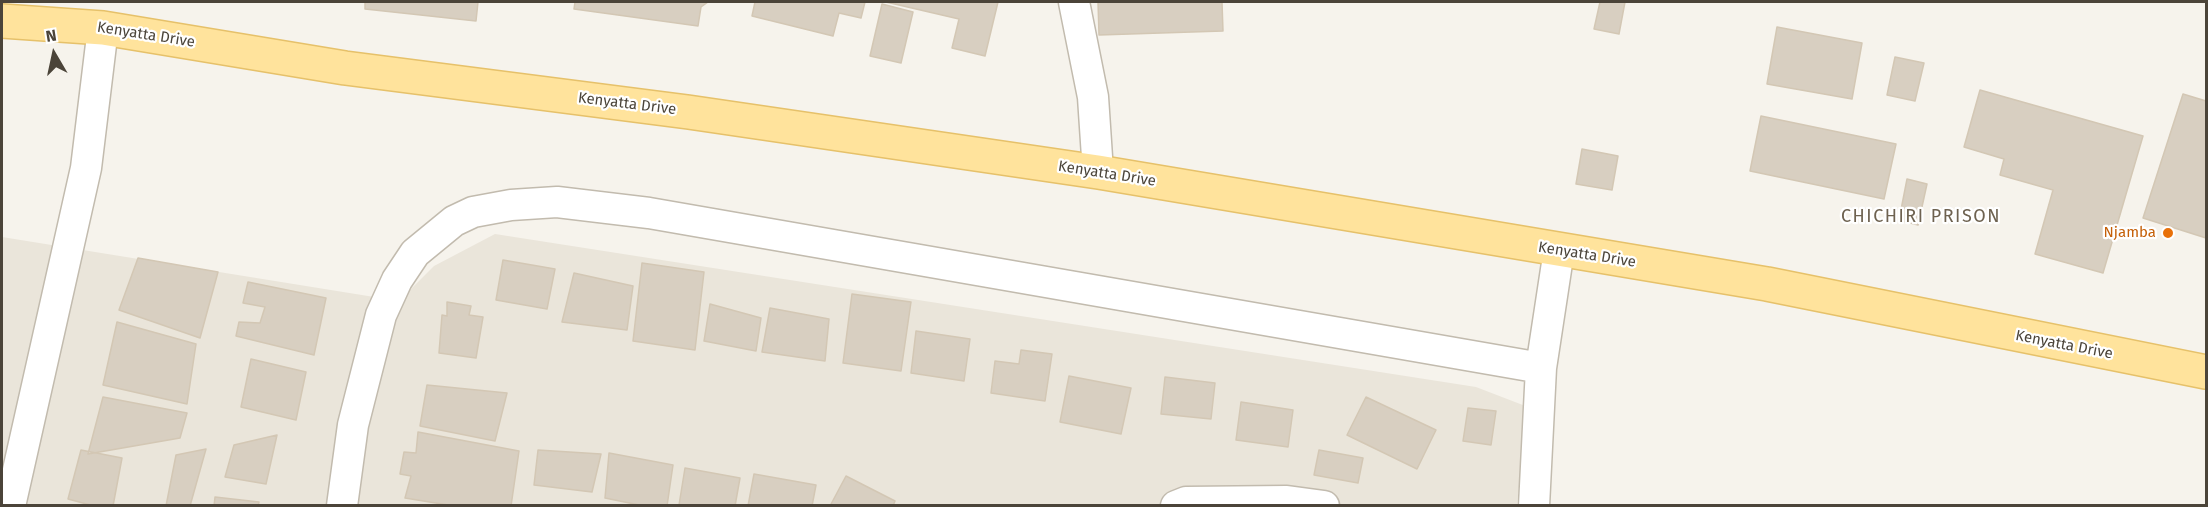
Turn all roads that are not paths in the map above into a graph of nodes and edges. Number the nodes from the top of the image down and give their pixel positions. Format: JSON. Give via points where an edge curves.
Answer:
{"nodes":[{"id":1,"x":1074,"y":2,"type":"edge"},
{"id":2,"x":2,"y":21,"type":"edge"},
{"id":3,"x":103,"y":28,"type":"junction"},
{"id":4,"x":1098,"y":172,"type":"junction"},
{"id":5,"x":1558,"y":250,"type":"junction"},
{"id":6,"x":1541,"y":368,"type":"junction"},
{"id":7,"x":2206,"y":372,"type":"edge"},
{"id":8,"x":11,"y":454,"type":"edge"},
{"id":9,"x":348,"y":504,"type":"edge"},
{"id":10,"x":10,"y":506,"type":"edge"},
{"id":11,"x":1176,"y":506,"type":"edge"},
{"id":12,"x":1324,"y":506,"type":"edge"},
{"id":13,"x":1534,"y":506,"type":"edge"}],
"edges":[{"from":1,"to":4,"type":"street","via":[[1093,97]]},
{"from":2,"to":3,"type":"main road","name":"Kenyatta Drive"},
{"from":3,"to":4,"type":"main road","name":"Kenyatta Drive","via":[[345,68],[688,112]]},
{"from":3,"to":8,"type":"street","via":[[86,168]]},
{"from":4,"to":5,"type":"main road","name":"Kenyatta Drive"},
{"from":5,"to":6,"type":"street"},
{"from":5,"to":7,"type":"main road","name":"Kenyatta Drive","via":[[1767,284]]},
{"from":6,"to":9,"type":"street","via":[[650,213],[557,202],[511,205],[473,212],[454,221],[415,254],[397,280],[381,315],[353,425]]},
{"from":6,"to":13,"type":"street"},
{"from":8,"to":10,"type":"street"},
{"from":11,"to":12,"type":"street","via":[[1186,502],[1287,501]]}]}
